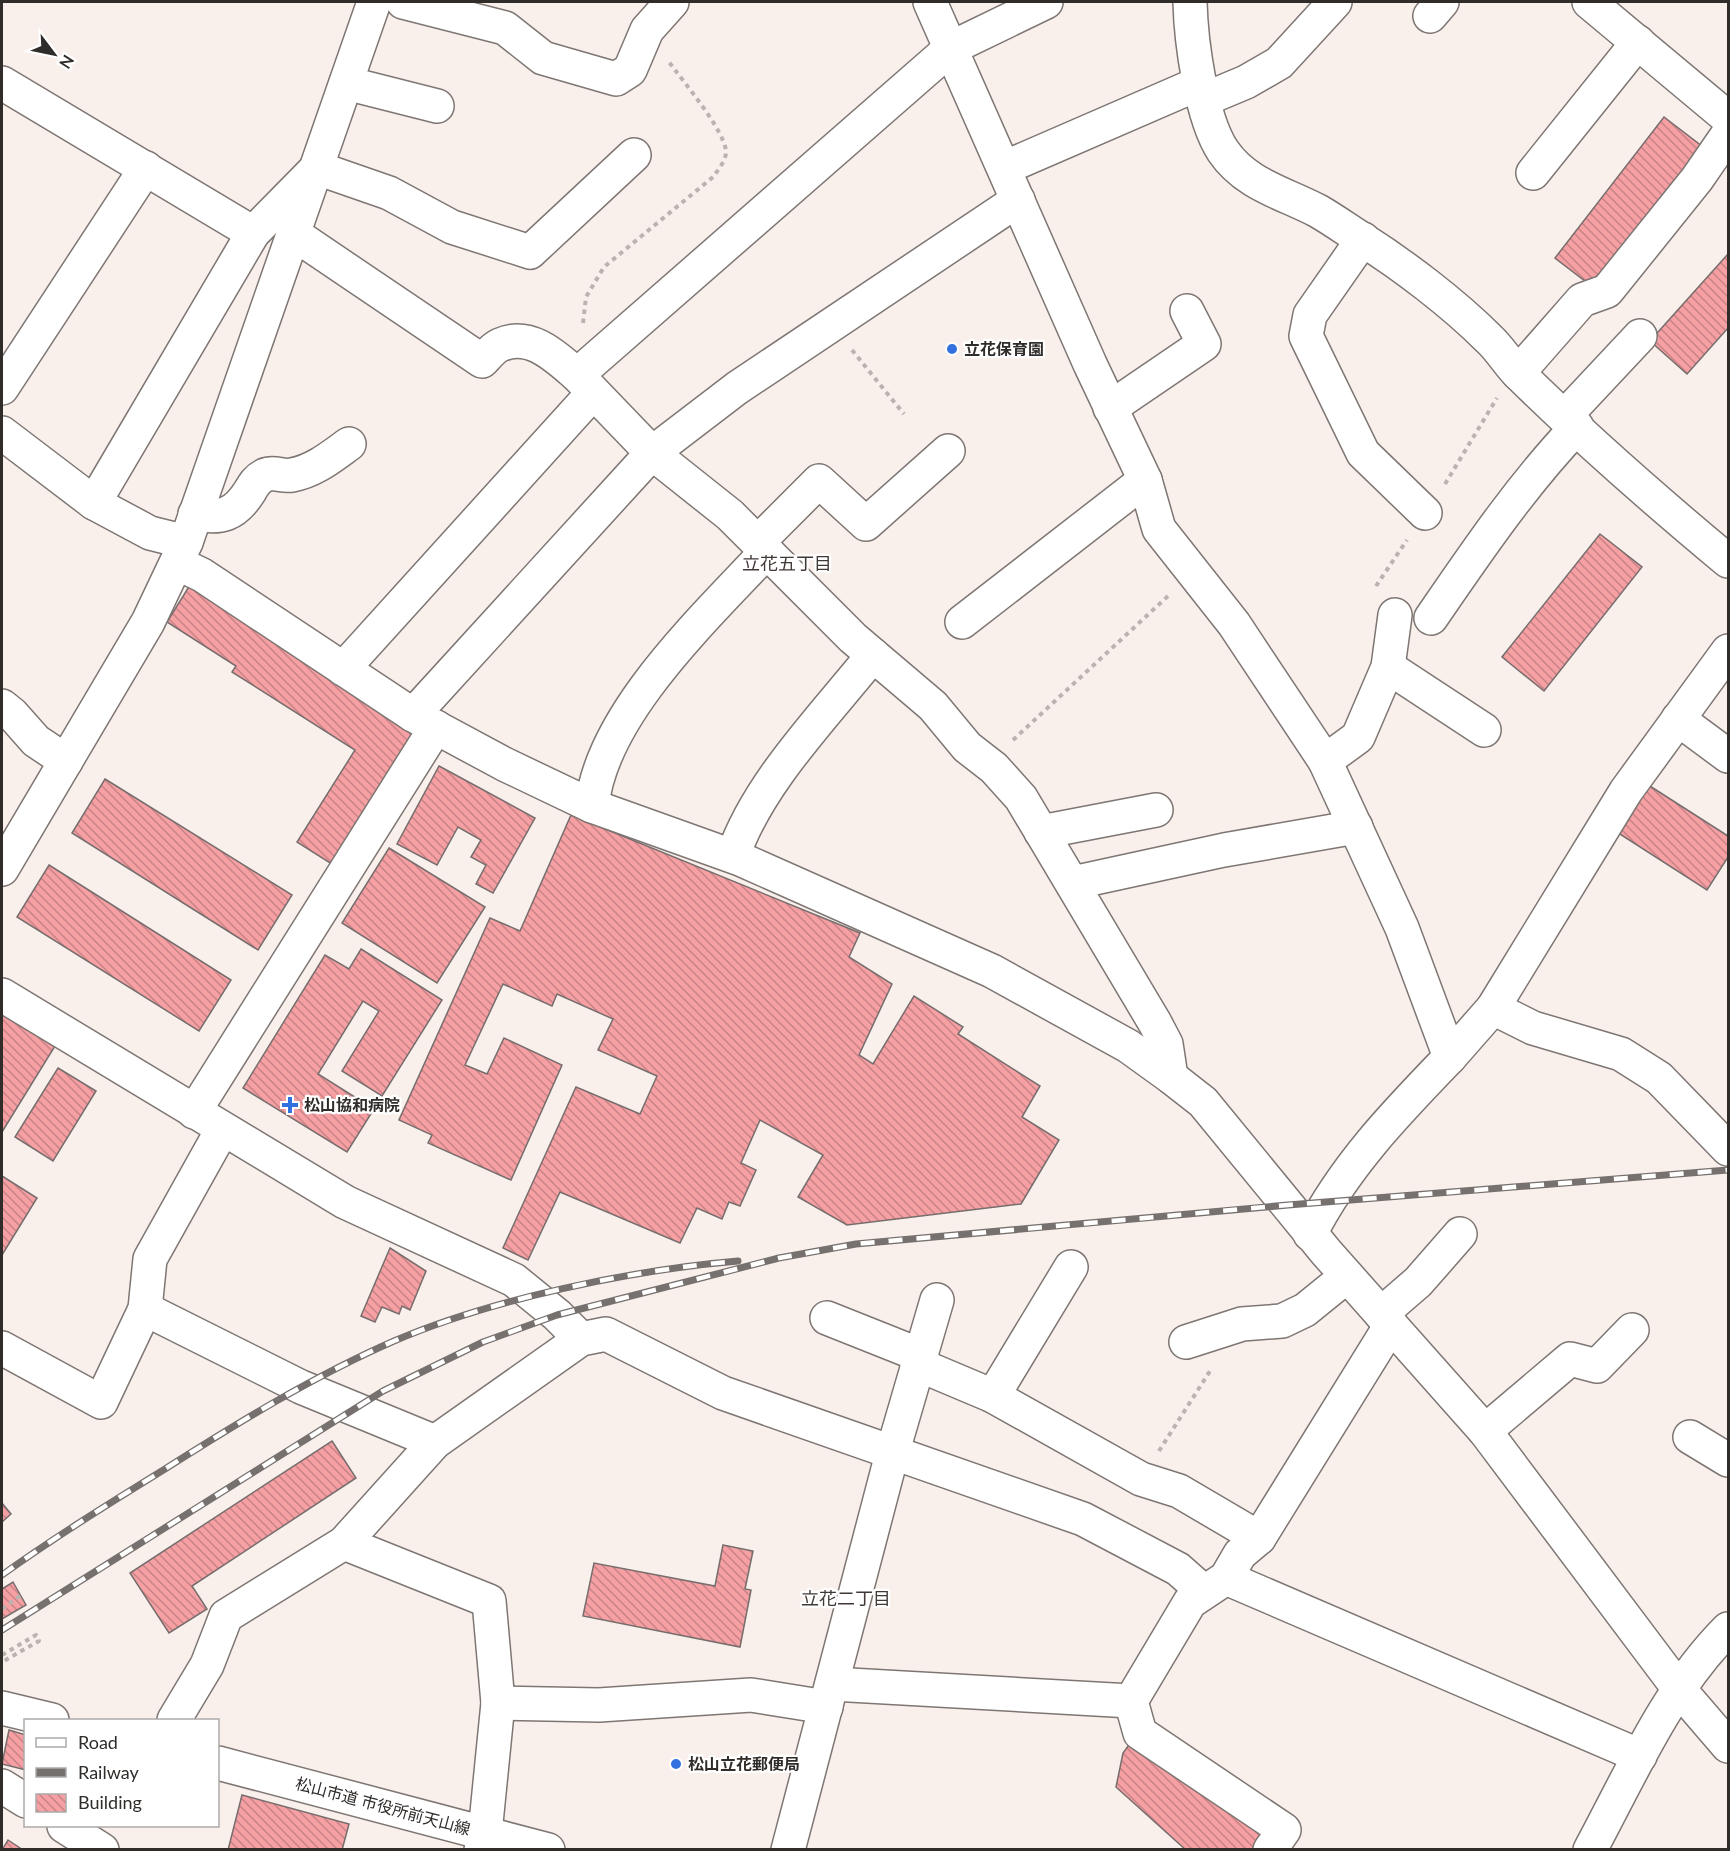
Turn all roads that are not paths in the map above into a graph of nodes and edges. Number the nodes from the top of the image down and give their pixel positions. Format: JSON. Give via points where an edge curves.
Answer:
{"nodes":[{"id":1,"x":374,"y":2,"type":"edge"},
{"id":2,"x":402,"y":2,"type":"edge"},
{"id":3,"x":672,"y":2,"type":"edge"},
{"id":4,"x":930,"y":2,"type":"edge"},
{"id":5,"x":1046,"y":2,"type":"edge"},
{"id":6,"x":1335,"y":2,"type":"edge"},
{"id":7,"x":1192,"y":3,"type":"edge"},
{"id":8,"x":1605,"y":6,"type":"edge"},
{"id":9,"x":1638,"y":42,"type":"junction"},
{"id":10,"x":951,"y":48,"type":"junction"},
{"id":11,"x":2,"y":83,"type":"edge"},
{"id":12,"x":346,"y":83,"type":"junction"},
{"id":13,"x":1202,"y":91,"type":"junction"},
{"id":14,"x":437,"y":106,"type":"dead end"},
{"id":15,"x":1728,"y":118,"type":"edge"},
{"id":16,"x":1728,"y":134,"type":"edge"},
{"id":17,"x":634,"y":155,"type":"dead end"},
{"id":18,"x":146,"y":168,"type":"junction"},
{"id":19,"x":317,"y":168,"type":"junction"},
{"id":20,"x":1004,"y":168,"type":"junction"},
{"id":21,"x":1533,"y":174,"type":"dead end"},
{"id":22,"x":1018,"y":200,"type":"junction"},
{"id":23,"x":253,"y":233,"type":"junction"},
{"id":24,"x":294,"y":234,"type":"junction"},
{"id":25,"x":1363,"y":239,"type":"junction"},
{"id":26,"x":1187,"y":311,"type":"dead end"},
{"id":27,"x":1640,"y":336,"type":"dead end"},
{"id":28,"x":1518,"y":373,"type":"junction"},
{"id":29,"x":585,"y":384,"type":"junction"},
{"id":30,"x":2,"y":388,"type":"edge"},
{"id":31,"x":1110,"y":408,"type":"junction"},
{"id":32,"x":1571,"y":422,"type":"junction"},
{"id":33,"x":2,"y":433,"type":"edge"},
{"id":34,"x":349,"y":444,"type":"dead end"},
{"id":35,"x":948,"y":451,"type":"dead end"},
{"id":36,"x":652,"y":453,"type":"junction"},
{"id":37,"x":1145,"y":480,"type":"junction"},
{"id":38,"x":94,"y":503,"type":"junction"},
{"id":39,"x":1425,"y":513,"type":"dead end"},
{"id":40,"x":186,"y":540,"type":"junction"},
{"id":41,"x":762,"y":547,"type":"junction"},
{"id":42,"x":1728,"y":561,"type":"edge"},
{"id":43,"x":1395,"y":615,"type":"dead end"},
{"id":44,"x":1431,"y":618,"type":"dead end"},
{"id":45,"x":962,"y":622,"type":"dead end"},
{"id":46,"x":1728,"y":651,"type":"edge"},
{"id":47,"x":873,"y":655,"type":"junction"},
{"id":48,"x":1388,"y":667,"type":"junction"},
{"id":49,"x":343,"y":669,"type":"junction"},
{"id":50,"x":2,"y":706,"type":"edge"},
{"id":51,"x":1678,"y":719,"type":"junction"},
{"id":52,"x":424,"y":721,"type":"junction"},
{"id":53,"x":1484,"y":730,"type":"dead end"},
{"id":54,"x":1728,"y":756,"type":"edge"},
{"id":55,"x":66,"y":761,"type":"junction"},
{"id":56,"x":1325,"y":761,"type":"junction"},
{"id":57,"x":592,"y":806,"type":"junction"},
{"id":58,"x":1156,"y":810,"type":"dead end"},
{"id":59,"x":1356,"y":827,"type":"junction"},
{"id":60,"x":1041,"y":832,"type":"junction"},
{"id":61,"x":733,"y":856,"type":"junction"},
{"id":62,"x":2,"y":869,"type":"edge"},
{"id":63,"x":1072,"y":883,"type":"junction"},
{"id":64,"x":2,"y":995,"type":"edge"},
{"id":65,"x":1493,"y":1008,"type":"junction"},
{"id":66,"x":1450,"y":1057,"type":"junction"},
{"id":67,"x":1171,"y":1077,"type":"junction"},
{"id":68,"x":194,"y":1112,"type":"junction"},
{"id":69,"x":222,"y":1130,"type":"junction"},
{"id":70,"x":1728,"y":1149,"type":"edge"},
{"id":71,"x":1310,"y":1234,"type":"junction"},
{"id":72,"x":1460,"y":1234,"type":"dead end"},
{"id":73,"x":1071,"y":1267,"type":"dead end"},
{"id":74,"x":1347,"y":1276,"type":"junction"},
{"id":75,"x":937,"y":1300,"type":"dead end"},
{"id":76,"x":145,"y":1309,"type":"junction"},
{"id":77,"x":827,"y":1318,"type":"dead end"},
{"id":78,"x":1386,"y":1319,"type":"junction"},
{"id":79,"x":1632,"y":1330,"type":"dead end"},
{"id":80,"x":1201,"y":1337,"type":"road end"},
{"id":81,"x":581,"y":1339,"type":"junction"},
{"id":82,"x":2,"y":1348,"type":"edge"},
{"id":83,"x":918,"y":1360,"type":"junction"},
{"id":84,"x":993,"y":1396,"type":"junction"},
{"id":85,"x":1485,"y":1431,"type":"junction"},
{"id":86,"x":1690,"y":1437,"type":"dead end"},
{"id":87,"x":435,"y":1442,"type":"junction"},
{"id":88,"x":892,"y":1454,"type":"junction"},
{"id":89,"x":1728,"y":1460,"type":"edge"},
{"id":90,"x":1259,"y":1538,"type":"junction"},
{"id":91,"x":344,"y":1542,"type":"junction"},
{"id":92,"x":1215,"y":1585,"type":"junction"},
{"id":93,"x":1728,"y":1629,"type":"edge"},
{"id":94,"x":1679,"y":1689,"type":"junction"},
{"id":95,"x":829,"y":1696,"type":"junction"},
{"id":96,"x":1131,"y":1701,"type":"junction"},
{"id":97,"x":498,"y":1702,"type":"junction"},
{"id":98,"x":2,"y":1708,"type":"edge"},
{"id":99,"x":48,"y":1719,"type":"edge"},
{"id":100,"x":175,"y":1719,"type":"edge"},
{"id":101,"x":1728,"y":1746,"type":"edge"},
{"id":102,"x":1640,"y":1756,"type":"junction"},
{"id":103,"x":219,"y":1763,"type":"edge"},
{"id":104,"x":2,"y":1786,"type":"edge"},
{"id":105,"x":24,"y":1800,"type":"edge"},
{"id":106,"x":66,"y":1827,"type":"edge"},
{"id":107,"x":483,"y":1841,"type":"edge"},
{"id":108,"x":102,"y":1850,"type":"edge"},
{"id":109,"x":548,"y":1850,"type":"edge"},
{"id":110,"x":788,"y":1850,"type":"edge"},
{"id":111,"x":1269,"y":1850,"type":"edge"},
{"id":112,"x":1590,"y":1850,"type":"edge"}],
"edges":[{"from":1,"to":12,"type":"street"},
{"from":2,"to":3,"type":"street","via":[[505,28],[543,57],[616,78],[630,70],[646,30]]},
{"from":4,"to":10,"type":"street"},
{"from":5,"to":10,"type":"street"},
{"from":6,"to":13,"type":"street","via":[[1279,63],[1246,82]]},
{"from":7,"to":13,"type":"street","via":[[1194,53]]},
{"from":8,"to":9,"type":"street"},
{"from":9,"to":15,"type":"street"},
{"from":9,"to":21,"type":"street"},
{"from":10,"to":20,"type":"street"},
{"from":10,"to":29,"type":"street"},
{"from":11,"to":18,"type":"street"},
{"from":12,"to":14,"type":"street"},
{"from":12,"to":19,"type":"street"},
{"from":13,"to":20,"type":"street"},
{"from":13,"to":25,"type":"street","via":[[1222,149],[1237,168],[1256,183],[1318,211]]},
{"from":16,"to":28,"type":"street","via":[[1607,291],[1582,300]]},
{"from":17,"to":19,"type":"street","via":[[530,252],[452,227],[389,193]]},
{"from":18,"to":23,"type":"street"},
{"from":18,"to":30,"type":"street"},
{"from":19,"to":23,"type":"street"},
{"from":19,"to":24,"type":"street"},
{"from":20,"to":22,"type":"street"},
{"from":22,"to":31,"type":"street"},
{"from":22,"to":36,"type":"street","via":[[738,388]]},
{"from":23,"to":38,"type":"street"},
{"from":24,"to":29,"type":"street","via":[[482,361],[499,345],[528,342],[552,354]]},
{"from":24,"to":40,"type":"street"},
{"from":25,"to":28,"type":"street","via":[[1463,314]]},
{"from":25,"to":39,"type":"street","via":[[1310,315],[1306,336],[1363,453]]},
{"from":26,"to":31,"type":"street","via":[[1204,344]]},
{"from":27,"to":32,"type":"street"},
{"from":28,"to":32,"type":"street"},
{"from":29,"to":36,"type":"street"},
{"from":29,"to":49,"type":"street"},
{"from":31,"to":37,"type":"street"},
{"from":32,"to":42,"type":"street"},
{"from":32,"to":44,"type":"street"},
{"from":33,"to":38,"type":"street"},
{"from":34,"to":40,"type":"street","via":[[318,466],[290,476],[271,472],[258,478],[246,498],[231,512]]},
{"from":35,"to":41,"type":"street","via":[[866,524],[819,481]]},
{"from":36,"to":41,"type":"street","via":[[696,486]]},
{"from":36,"to":52,"type":"street"},
{"from":37,"to":45,"type":"street"},
{"from":37,"to":56,"type":"street","via":[[1159,529],[1234,624]]},
{"from":38,"to":40,"type":"street","via":[[150,533]]},
{"from":40,"to":49,"type":"street","via":[[202,575]]},
{"from":40,"to":55,"type":"street","via":[[148,622]]},
{"from":41,"to":47,"type":"street"},
{"from":41,"to":57,"type":"street","via":[[663,665],[630,714],[605,755],[594,782]]},
{"from":43,"to":48,"type":"street"},
{"from":46,"to":51,"type":"street"},
{"from":47,"to":60,"type":"street","via":[[933,706],[967,747],[988,763],[1021,798]]},
{"from":47,"to":61,"type":"street","via":[[772,780],[741,832]]},
{"from":48,"to":53,"type":"street"},
{"from":48,"to":56,"type":"street","via":[[1358,737]]},
{"from":49,"to":52,"type":"street"},
{"from":50,"to":55,"type":"street","via":[[36,741]]},
{"from":51,"to":54,"type":"street"},
{"from":51,"to":65,"type":"street","via":[[1626,791]]},
{"from":52,"to":57,"type":"street"},
{"from":52,"to":68,"type":"street"},
{"from":55,"to":62,"type":"street"},
{"from":56,"to":59,"type":"street"},
{"from":57,"to":61,"type":"street"},
{"from":58,"to":60,"type":"street"},
{"from":59,"to":63,"type":"street"},
{"from":59,"to":66,"type":"street","via":[[1402,928]]},
{"from":60,"to":63,"type":"street"},
{"from":61,"to":67,"type":"street","via":[[992,971],[1128,1046]]},
{"from":63,"to":67,"type":"street","via":[[1166,1044]]},
{"from":64,"to":68,"type":"street"},
{"from":65,"to":66,"type":"street"},
{"from":65,"to":70,"type":"street","via":[[1533,1028],[1621,1054],[1659,1078]]},
{"from":66,"to":71,"type":"street","via":[[1353,1163]]},
{"from":67,"to":71,"type":"street","via":[[1203,1102]]},
{"from":68,"to":69,"type":"street"},
{"from":69,"to":76,"type":"street","via":[[150,1259]]},
{"from":69,"to":81,"type":"street","via":[[345,1202],[514,1280]]},
{"from":71,"to":74,"type":"street"},
{"from":72,"to":78,"type":"street"},
{"from":73,"to":84,"type":"street"},
{"from":74,"to":78,"type":"street"},
{"from":74,"to":80,"type":"street","via":[[1305,1310],[1282,1320],[1242,1324]]},
{"from":75,"to":83,"type":"street"},
{"from":76,"to":82,"type":"street","via":[[101,1402]]},
{"from":76,"to":87,"type":"street","via":[[301,1387]]},
{"from":77,"to":83,"type":"street"},
{"from":78,"to":85,"type":"street"},
{"from":78,"to":90,"type":"street"},
{"from":79,"to":85,"type":"street","via":[[1597,1366],[1570,1359]]},
{"from":81,"to":87,"type":"street"},
{"from":81,"to":88,"type":"street","via":[[606,1334],[723,1393]]},
{"from":83,"to":84,"type":"street"},
{"from":83,"to":88,"type":"street"},
{"from":84,"to":90,"type":"street","via":[[1142,1479],[1179,1491]]},
{"from":85,"to":94,"type":"street"},
{"from":86,"to":89,"type":"street"},
{"from":87,"to":91,"type":"street"},
{"from":88,"to":92,"type":"street","via":[[1083,1519]]},
{"from":88,"to":95,"type":"street"},
{"from":90,"to":92,"type":"street","via":[[1239,1554]]},
{"from":91,"to":97,"type":"street","via":[[489,1601]]},
{"from":91,"to":100,"type":"street","via":[[226,1616],[207,1665]]},
{"from":92,"to":96,"type":"street","via":[[1190,1602]]},
{"from":92,"to":102,"type":"street"},
{"from":93,"to":94,"type":"street","via":[[1701,1656]]},
{"from":94,"to":101,"type":"street"},
{"from":94,"to":102,"type":"street"},
{"from":95,"to":96,"type":"street"},
{"from":95,"to":97,"type":"street","via":[[751,1695],[600,1705]]},
{"from":95,"to":110,"type":"street"},
{"from":96,"to":111,"type":"street","via":[[1140,1732],[1284,1830]]},
{"from":97,"to":107,"type":"street"},
{"from":98,"to":99,"type":"street"},
{"from":102,"to":112,"type":"street"},
{"from":103,"to":107,"type":"street","name":"松山市道 市役所前天山線"},
{"from":104,"to":105,"type":"street"},
{"from":106,"to":108,"type":"street"},
{"from":107,"to":109,"type":"street","name":"松山市道 市役所前天山線"}]}
